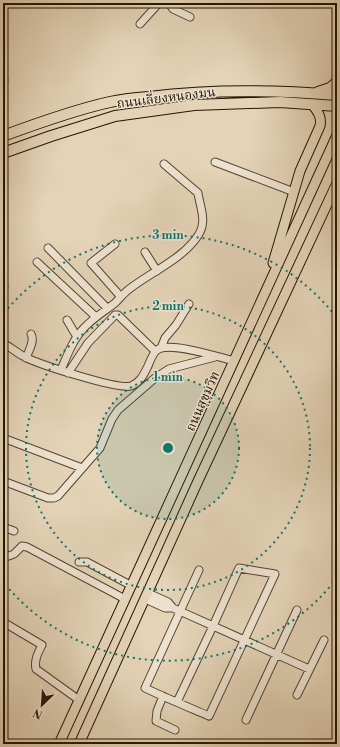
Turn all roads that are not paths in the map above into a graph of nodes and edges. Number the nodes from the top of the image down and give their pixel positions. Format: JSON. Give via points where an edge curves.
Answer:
{"nodes":[{"id":1,"x":160,"y":3,"type":"edge"},
{"id":2,"x":169,"y":3,"type":"edge"},
{"id":3,"x":190,"y":17,"type":"dead end"},
{"id":4,"x":140,"y":24,"type":"dead end"},
{"id":5,"x":337,"y":82,"type":"edge"},
{"id":6,"x":312,"y":93,"type":"junction"},
{"id":7,"x":337,"y":95,"type":"edge"},
{"id":8,"x":312,"y":104,"type":"junction"},
{"id":9,"x":337,"y":106,"type":"edge"},
{"id":10,"x":337,"y":135,"type":"edge"},
{"id":11,"x":3,"y":136,"type":"edge"},
{"id":12,"x":3,"y":152,"type":"edge"},
{"id":13,"x":215,"y":162,"type":"dead end"},
{"id":14,"x":164,"y":164,"type":"dead end"},
{"id":15,"x":337,"y":183,"type":"edge"},
{"id":16,"x":294,"y":192,"type":"junction"},
{"id":17,"x":115,"y":244,"type":"dead end"},
{"id":18,"x":48,"y":248,"type":"dead end"},
{"id":19,"x":145,"y":252,"type":"dead end"},
{"id":20,"x":37,"y":262,"type":"dead end"},
{"id":21,"x":157,"y":271,"type":"junction"},
{"id":22,"x":268,"y":286,"type":"junction"},
{"id":23,"x":121,"y":297,"type":"junction"},
{"id":24,"x":189,"y":304,"type":"dead end"},
{"id":25,"x":107,"y":308,"type":"junction"},
{"id":26,"x":96,"y":316,"type":"junction"},
{"id":27,"x":67,"y":320,"type":"dead end"},
{"id":28,"x":31,"y":334,"type":"dead end"},
{"id":29,"x":77,"y":337,"type":"junction"},
{"id":30,"x":3,"y":343,"type":"edge"},
{"id":31,"x":158,"y":350,"type":"junction"},
{"id":32,"x":215,"y":357,"type":"junction"},
{"id":33,"x":26,"y":358,"type":"junction"},
{"id":34,"x":234,"y":362,"type":"junction"},
{"id":35,"x":61,"y":370,"type":"junction"},
{"id":36,"x":68,"y":373,"type":"junction"},
{"id":37,"x":3,"y":438,"type":"edge"},
{"id":38,"x":82,"y":468,"type":"junction"},
{"id":39,"x":183,"y":474,"type":"junction"},
{"id":40,"x":3,"y":481,"type":"edge"},
{"id":41,"x":198,"y":481,"type":"junction"},
{"id":42,"x":3,"y":527,"type":"edge"},
{"id":43,"x":14,"y":531,"type":"dead end"},
{"id":44,"x":3,"y":558,"type":"edge"},
{"id":45,"x":79,"y":562,"type":"dead end"},
{"id":46,"x":199,"y":570,"type":"dead end"},
{"id":47,"x":132,"y":586,"type":"junction"},
{"id":48,"x":147,"y":596,"type":"junction"},
{"id":49,"x":125,"y":599,"type":"junction"},
{"id":50,"x":297,"y":610,"type":"dead end"},
{"id":51,"x":180,"y":611,"type":"junction"},
{"id":52,"x":3,"y":622,"type":"edge"},
{"id":53,"x":214,"y":626,"type":"junction"},
{"id":54,"x":245,"y":640,"type":"junction"},
{"id":55,"x":324,"y":640,"type":"dead end"},
{"id":56,"x":277,"y":655,"type":"junction"},
{"id":57,"x":309,"y":669,"type":"junction"},
{"id":58,"x":297,"y":695,"type":"dead end"},
{"id":59,"x":163,"y":696,"type":"junction"},
{"id":60,"x":79,"y":700,"type":"junction"},
{"id":61,"x":177,"y":702,"type":"junction"},
{"id":62,"x":246,"y":720,"type":"dead end"},
{"id":63,"x":175,"y":730,"type":"dead end"},
{"id":64,"x":59,"y":744,"type":"edge"},
{"id":65,"x":79,"y":744,"type":"edge"}],
"edges":[{"from":1,"to":4,"type":"street"},
{"from":2,"to":3,"type":"street","via":[[173,9]]},
{"from":5,"to":6,"type":"highway","via":[[330,88]]},
{"from":6,"to":7,"type":"highway","name":"ถนนเลี่ยงหนองมน"},
{"from":6,"to":11,"type":"highway","name":"ถนนเลี่ยงหนองมน","via":[[235,90],[179,93],[111,102],[46,120]]},
{"from":8,"to":9,"type":"highway","name":"ถนนเลี่ยงหนองมน"},
{"from":8,"to":12,"type":"highway","name":"ถนนเลี่ยงหนองมน","via":[[280,102],[194,105],[115,116]]},
{"from":8,"to":16,"type":"main road","via":[[319,113],[320,126],[302,164]]},
{"from":10,"to":22,"type":"main road","name":"ถนนสุขุมวิท"},
{"from":13,"to":16,"type":"street"},
{"from":14,"to":21,"type":"street","via":[[198,193],[204,215],[200,233],[189,247]]},
{"from":15,"to":41,"type":"main road"},
{"from":16,"to":22,"type":"main road"},
{"from":17,"to":23,"type":"street","via":[[92,263]]},
{"from":18,"to":25,"type":"street"},
{"from":19,"to":21,"type":"street"},
{"from":20,"to":26,"type":"street"},
{"from":21,"to":23,"type":"street"},
{"from":22,"to":34,"type":"main road","name":"ถนนสุขุมวิท"},
{"from":23,"to":25,"type":"street"},
{"from":24,"to":31,"type":"street"},
{"from":25,"to":26,"type":"street"},
{"from":26,"to":29,"type":"street"},
{"from":27,"to":29,"type":"street"},
{"from":28,"to":33,"type":"street","via":[[32,342]]},
{"from":29,"to":35,"type":"street"},
{"from":30,"to":33,"type":"street"},
{"from":31,"to":32,"type":"street","via":[[184,348]]},
{"from":31,"to":36,"type":"street","via":[[140,381],[129,387]]},
{"from":31,"to":36,"type":"street","via":[[115,315],[88,343]]},
{"from":32,"to":34,"type":"street"},
{"from":32,"to":38,"type":"street","via":[[169,369],[155,378],[118,410],[100,448]]},
{"from":33,"to":35,"type":"street"},
{"from":34,"to":39,"type":"main road","name":"ถนนสุขุมวิท"},
{"from":35,"to":36,"type":"street"},
{"from":37,"to":38,"type":"street"},
{"from":38,"to":40,"type":"street","via":[[54,498]]},
{"from":39,"to":41,"type":"main road"},
{"from":39,"to":47,"type":"main road","name":"ถนนสุขุมวิท"},
{"from":41,"to":48,"type":"main road"},
{"from":42,"to":43,"type":"street"},
{"from":44,"to":49,"type":"street","via":[[14,554],[22,546],[27,547]]},
{"from":45,"to":47,"type":"street","via":[[87,562]]},
{"from":46,"to":51,"type":"street"},
{"from":47,"to":49,"type":"main road","name":"ถนนสุขุมวิท"},
{"from":48,"to":51,"type":"street","via":[[168,602]]},
{"from":48,"to":65,"type":"main road"},
{"from":49,"to":60,"type":"main road","name":"ถนนสุขุมวิท"},
{"from":50,"to":56,"type":"street"},
{"from":51,"to":53,"type":"street"},
{"from":51,"to":59,"type":"street","via":[[145,688]]},
{"from":52,"to":60,"type":"street","via":[[42,645],[36,659],[36,669]]},
{"from":53,"to":54,"type":"street"},
{"from":53,"to":54,"type":"street","via":[[239,568],[275,574]]},
{"from":53,"to":61,"type":"street"},
{"from":54,"to":56,"type":"street"},
{"from":54,"to":61,"type":"street","via":[[209,716]]},
{"from":55,"to":57,"type":"street"},
{"from":56,"to":57,"type":"street"},
{"from":56,"to":62,"type":"street"},
{"from":57,"to":58,"type":"street"},
{"from":59,"to":61,"type":"street"},
{"from":59,"to":63,"type":"street","via":[[156,721]]},
{"from":60,"to":64,"type":"main road","name":"ถนนสุขุมวิท"}]}
